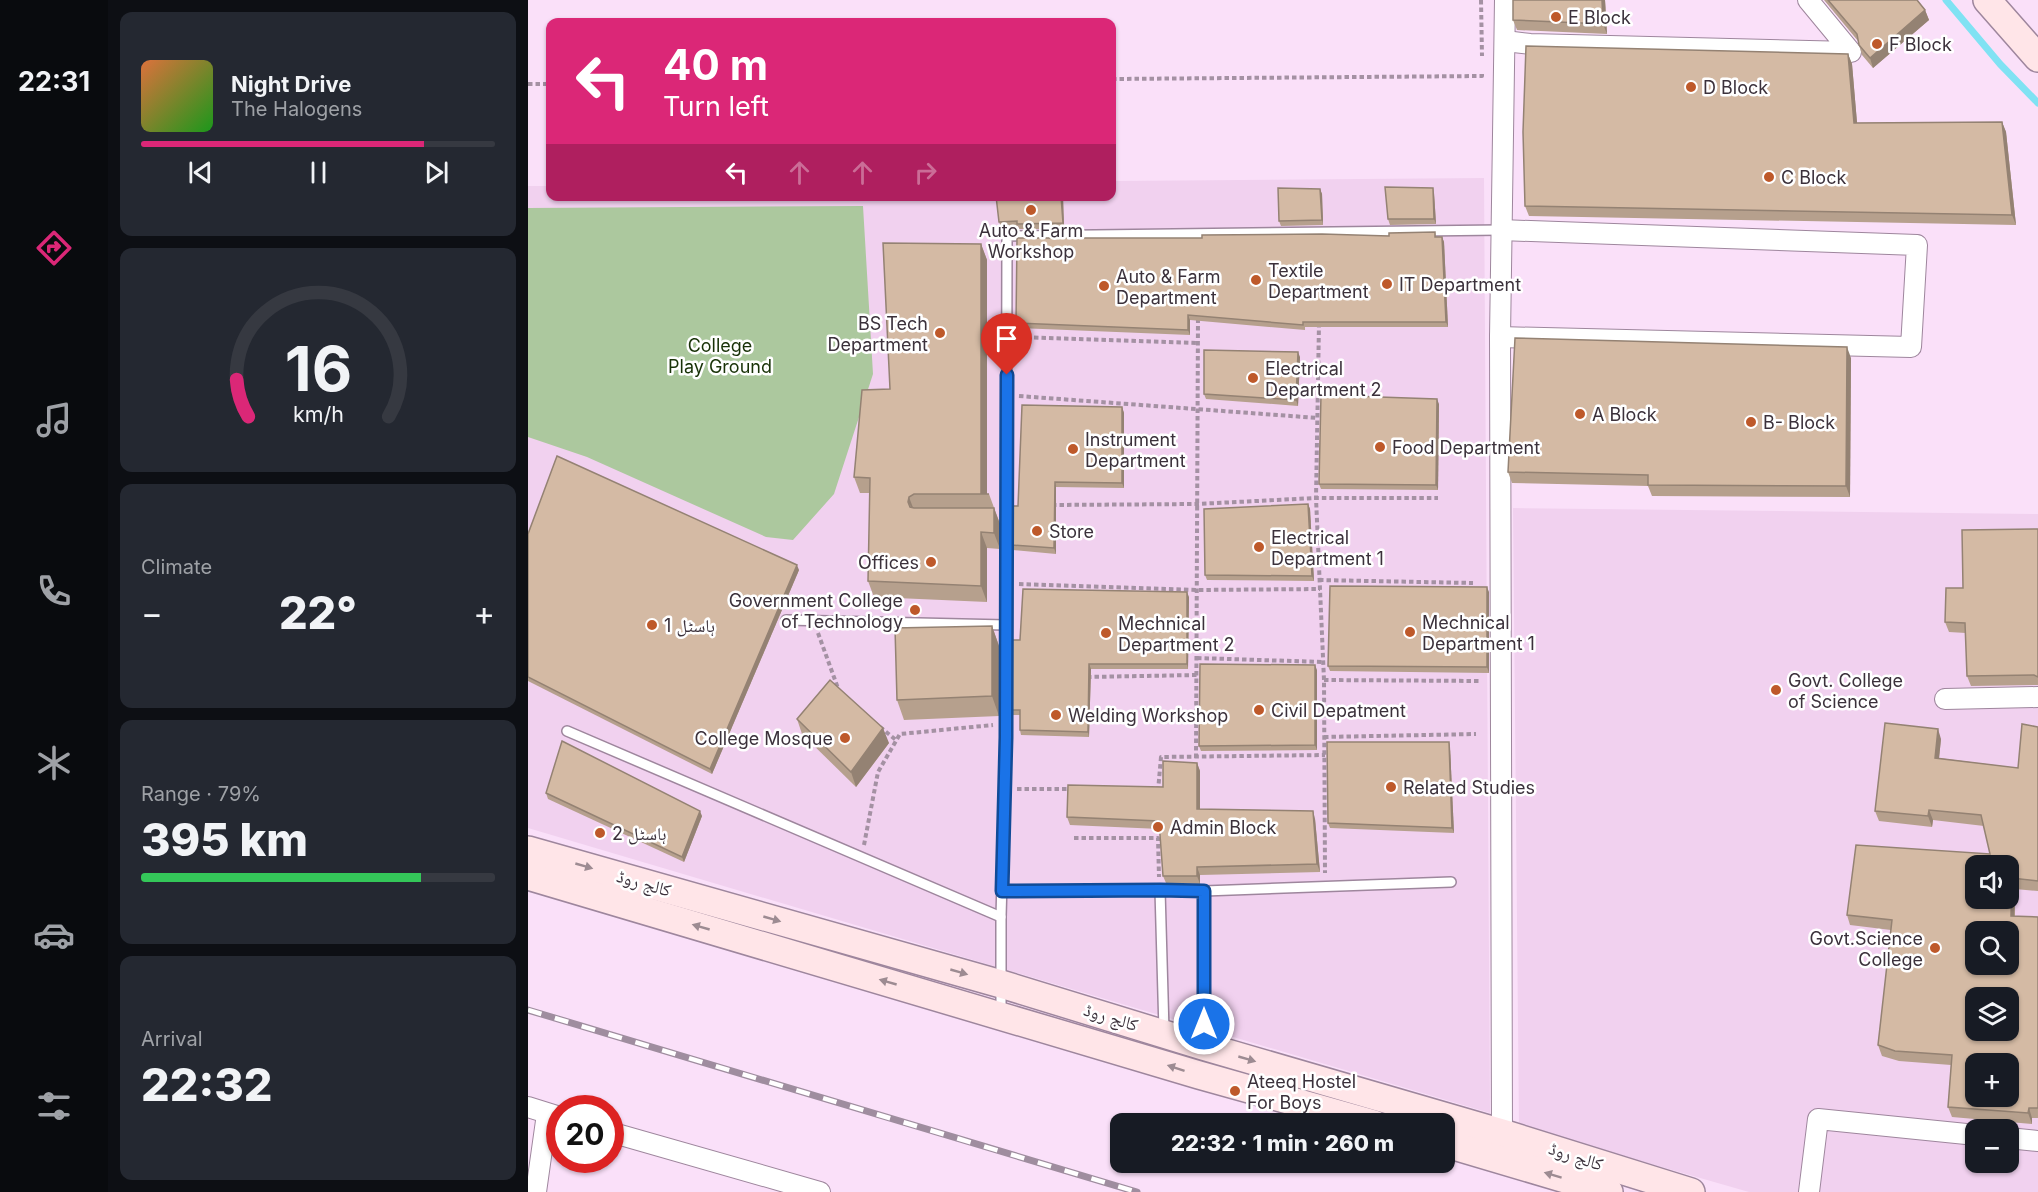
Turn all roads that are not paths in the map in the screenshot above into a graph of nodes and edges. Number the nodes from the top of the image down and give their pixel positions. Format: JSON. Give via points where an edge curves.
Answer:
{"nodes":[{"id":1,"x":1505,"y":0,"type":"edge"},
{"id":2,"x":1808,"y":0,"type":"edge"},
{"id":3,"x":1987,"y":0,"type":"edge"},
{"id":4,"x":1505,"y":41,"type":"junction"},
{"id":5,"x":2038,"y":58,"type":"edge"},
{"id":6,"x":1501,"y":230,"type":"junction"},
{"id":7,"x":1500,"y":337,"type":"junction"},
{"id":8,"x":995,"y":517,"type":"edge"},
{"id":9,"x":1006,"y":517,"type":"junction"},
{"id":10,"x":786,"y":620,"type":"dead end"},
{"id":11,"x":1006,"y":625,"type":"junction"},
{"id":12,"x":2038,"y":697,"type":"edge"},
{"id":13,"x":1945,"y":699,"type":"dead end"},
{"id":14,"x":567,"y":731,"type":"dead end"},
{"id":15,"x":528,"y":850,"type":"edge"},
{"id":16,"x":528,"y":876,"type":"edge"},
{"id":17,"x":1450,"y":882,"type":"dead end"},
{"id":18,"x":1160,"y":890,"type":"junction"},
{"id":19,"x":1002,"y":891,"type":"junction"},
{"id":20,"x":1204,"y":891,"type":"junction"},
{"id":21,"x":1001,"y":917,"type":"junction"},
{"id":22,"x":1001,"y":984,"type":"junction"},
{"id":23,"x":1001,"y":1015,"type":"junction"},
{"id":24,"x":1164,"y":1033,"type":"junction"},
{"id":25,"x":1203,"y":1046,"type":"junction"},
{"id":26,"x":528,"y":1107,"type":"edge"},
{"id":27,"x":546,"y":1113,"type":"edge"},
{"id":28,"x":1335,"y":1113,"type":"edge"},
{"id":29,"x":1502,"y":1132,"type":"junction"},
{"id":30,"x":1965,"y":1134,"type":"edge"},
{"id":31,"x":624,"y":1136,"type":"edge"},
{"id":32,"x":2019,"y":1139,"type":"edge"},
{"id":33,"x":2038,"y":1141,"type":"edge"},
{"id":34,"x":1455,"y":1146,"type":"edge"},
{"id":35,"x":546,"y":1147,"type":"edge"},
{"id":36,"x":536,"y":1192,"type":"edge"},
{"id":37,"x":820,"y":1192,"type":"edge"},
{"id":38,"x":1609,"y":1192,"type":"edge"},
{"id":39,"x":1691,"y":1192,"type":"edge"},
{"id":40,"x":1809,"y":1192,"type":"edge"}],
"edges":[{"from":1,"to":4,"type":"street"},
{"from":2,"to":4,"type":"street","via":[[1851,51]]},
{"from":3,"to":5,"type":"main road"},
{"from":4,"to":6,"type":"street"},
{"from":6,"to":7,"type":"street"},
{"from":6,"to":7,"type":"street","via":[[1917,245],[1911,347]]},
{"from":6,"to":9,"type":"lane","via":[[1007,236]]},
{"from":7,"to":29,"type":"street"},
{"from":8,"to":9,"type":"lane"},
{"from":9,"to":11,"type":"lane"},
{"from":10,"to":11,"type":"lane"},
{"from":11,"to":19,"type":"lane"},
{"from":12,"to":13,"type":"street"},
{"from":14,"to":21,"type":"lane"},
{"from":15,"to":22,"type":"main road","name":"کالج روڈ","one_way":true},
{"from":23,"to":16,"type":"main road","name":"کالج روڈ","one_way":true},
{"from":17,"to":20,"type":"lane"},
{"from":18,"to":19,"type":"lane"},
{"from":18,"to":20,"type":"lane"},
{"from":18,"to":24,"type":"lane"},
{"from":19,"to":21,"type":"lane"},
{"from":20,"to":25,"type":"lane"},
{"from":21,"to":22,"type":"lane"},
{"from":22,"to":23,"type":"lane"},
{"from":22,"to":24,"type":"main road","name":"کالج روڈ"},
{"from":28,"to":23,"type":"main road","name":"کالج روڈ","one_way":true},
{"from":24,"to":25,"type":"main road","name":"کالج روڈ"},
{"from":25,"to":29,"type":"main road","name":"کالج روڈ","one_way":true},
{"from":26,"to":27,"type":"street"},
{"from":29,"to":39,"type":"main road","name":"کالج روڈ"},
{"from":30,"to":40,"type":"street","via":[[1818,1119]]},
{"from":31,"to":37,"type":"street"},
{"from":32,"to":33,"type":"street"},
{"from":38,"to":34,"type":"main road","name":"کالج روڈ","one_way":true},
{"from":35,"to":36,"type":"street"}]}
